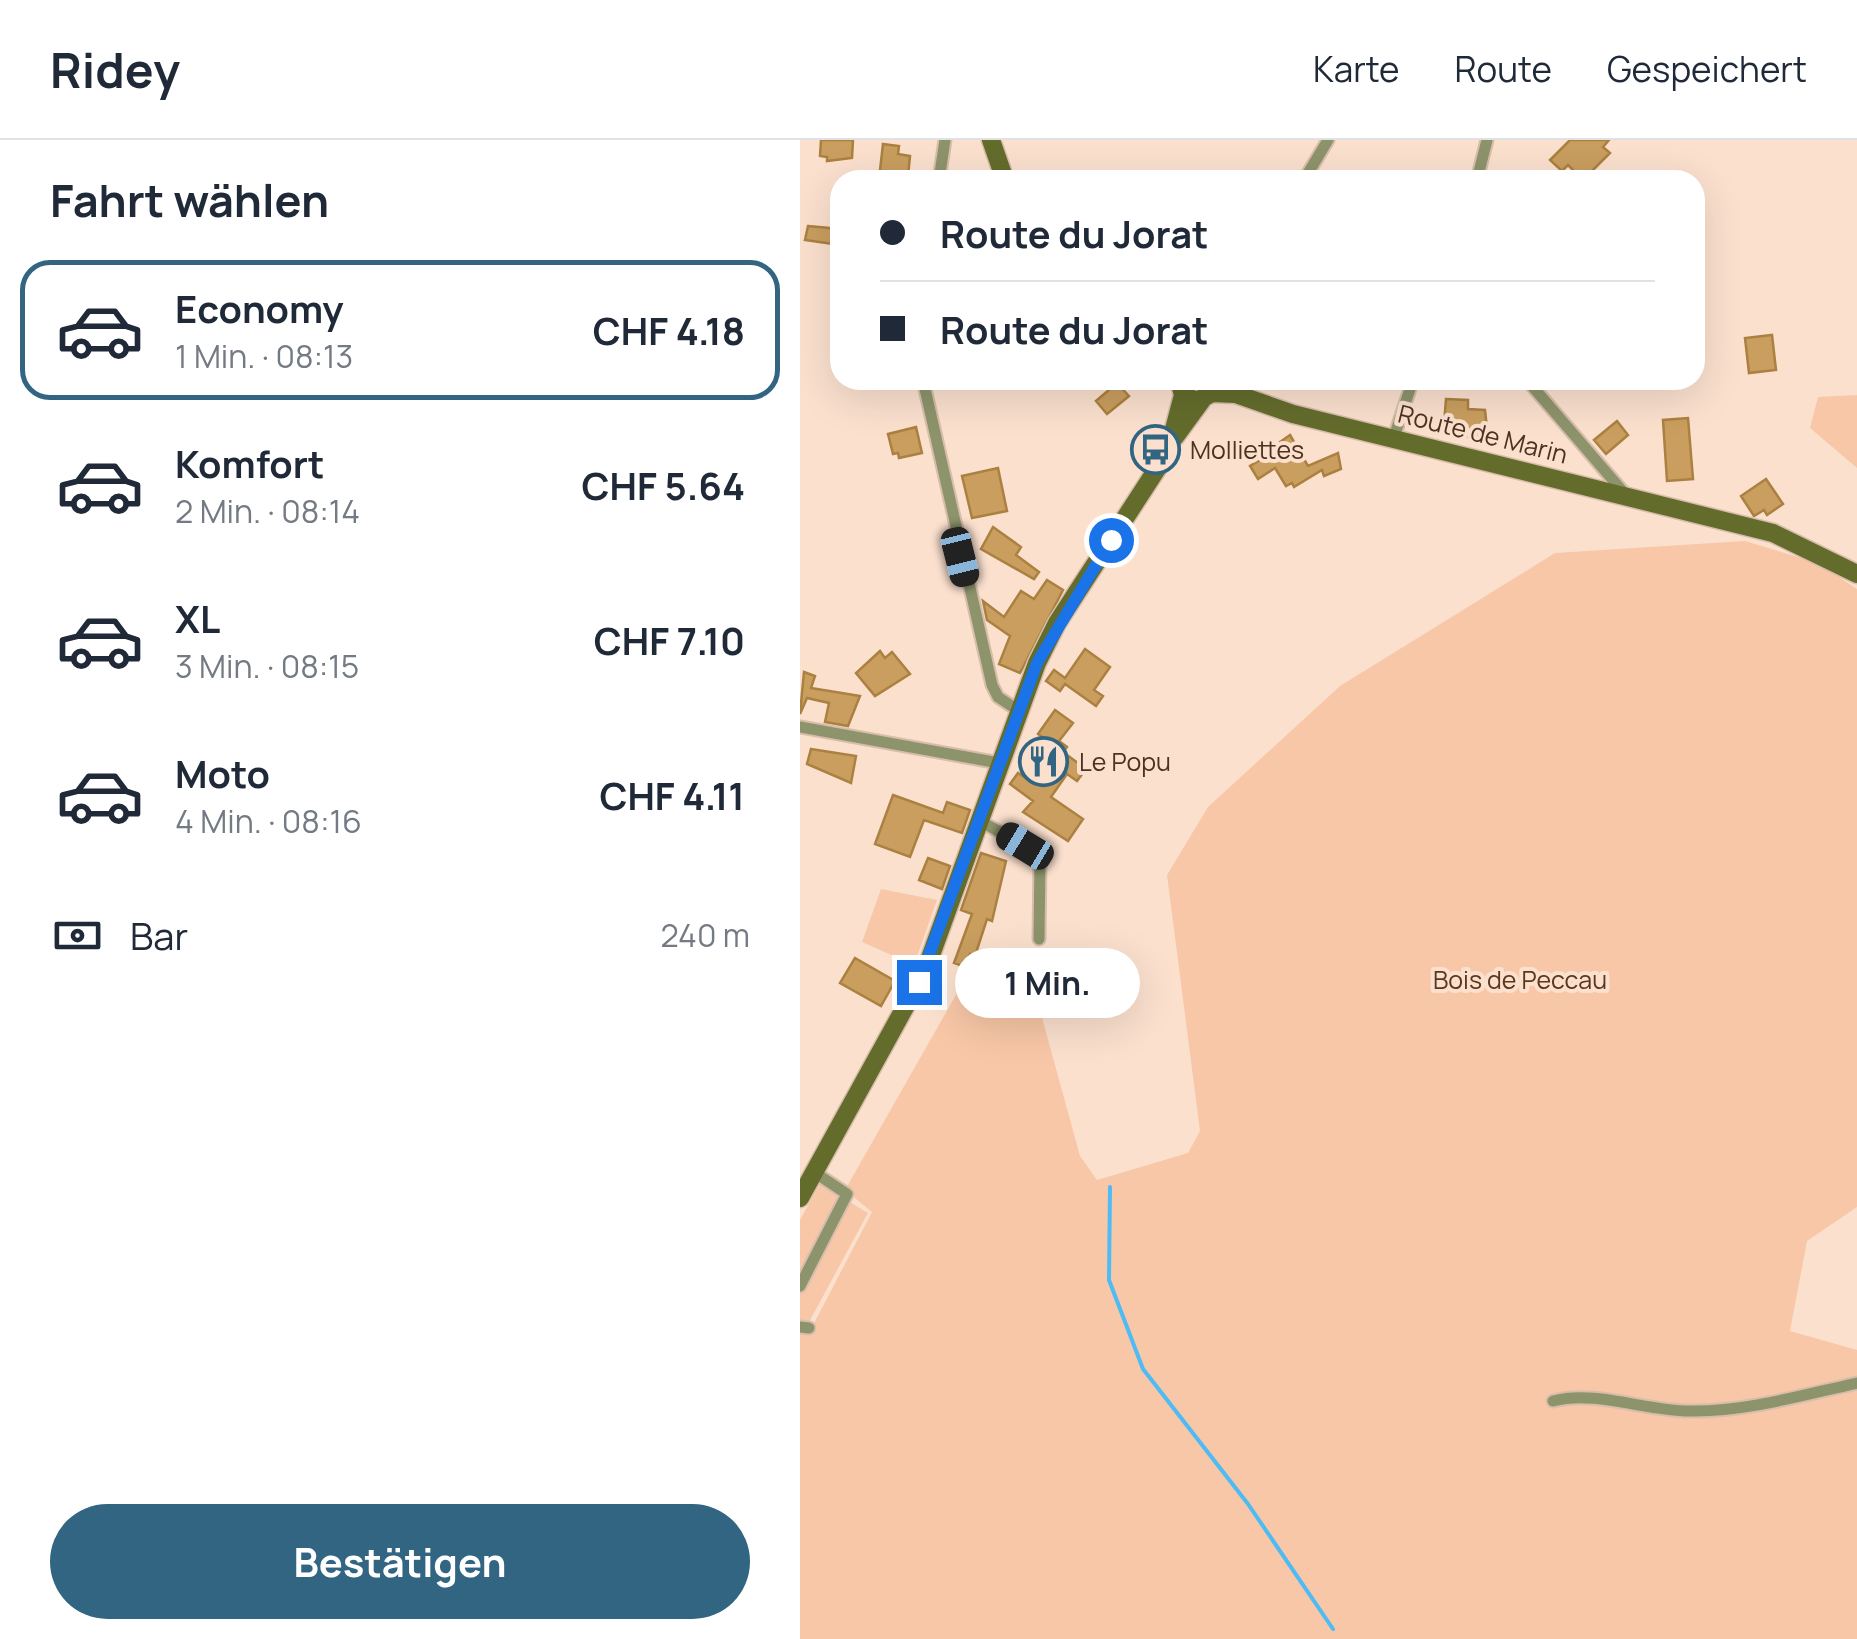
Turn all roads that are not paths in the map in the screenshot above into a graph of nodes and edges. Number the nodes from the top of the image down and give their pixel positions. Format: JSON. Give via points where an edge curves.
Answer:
{"nodes":[{"id":1,"x":945,"y":140,"type":"edge"},
{"id":2,"x":991,"y":140,"type":"edge"},
{"id":3,"x":1328,"y":140,"type":"edge"},
{"id":4,"x":1487,"y":140,"type":"edge"},
{"id":5,"x":940,"y":170,"type":"edge"},
{"id":6,"x":1002,"y":170,"type":"edge"},
{"id":7,"x":1310,"y":170,"type":"edge"},
{"id":8,"x":1480,"y":170,"type":"edge"},
{"id":9,"x":924,"y":390,"type":"edge"},
{"id":10,"x":1194,"y":390,"type":"edge"},
{"id":11,"x":1216,"y":390,"type":"edge"},
{"id":12,"x":1410,"y":390,"type":"edge"},
{"id":13,"x":1536,"y":390,"type":"edge"},
{"id":14,"x":1394,"y":437,"type":"junction"},
{"id":15,"x":1626,"y":496,"type":"junction"},
{"id":16,"x":1857,"y":574,"type":"edge"},
{"id":17,"x":1019,"y":710,"type":"junction"},
{"id":18,"x":800,"y":728,"type":"edge"},
{"id":19,"x":999,"y":763,"type":"junction"},
{"id":20,"x":980,"y":821,"type":"junction"},
{"id":21,"x":1040,"y":939,"type":"dead end"},
{"id":22,"x":814,"y":1172,"type":"junction"},
{"id":23,"x":800,"y":1198,"type":"edge"},
{"id":24,"x":800,"y":1286,"type":"edge"},
{"id":25,"x":1857,"y":1383,"type":"edge"},
{"id":26,"x":1553,"y":1401,"type":"dead end"}],
"edges":[{"from":1,"to":5,"type":"street"},
{"from":2,"to":6,"type":"street"},
{"from":3,"to":7,"type":"street"},
{"from":4,"to":8,"type":"street"},
{"from":9,"to":17,"type":"street","via":[[992,685]]},
{"from":10,"to":17,"type":"street","via":[[1175,438],[1057,623]]},
{"from":11,"to":14,"type":"street","name":"Route de Marin"},
{"from":12,"to":14,"type":"street"},
{"from":13,"to":15,"type":"street","name":"Route de Marin"},
{"from":14,"to":15,"type":"street","name":"Route de Marin"},
{"from":15,"to":16,"type":"street","name":"Route de Marin","via":[[1773,533]]},
{"from":17,"to":19,"type":"street"},
{"from":18,"to":19,"type":"street"},
{"from":19,"to":20,"type":"street"},
{"from":20,"to":21,"type":"street","via":[[1040,859]]},
{"from":20,"to":22,"type":"street","via":[[925,972]]},
{"from":22,"to":23,"type":"street"},
{"from":22,"to":24,"type":"street","via":[[847,1194]]},
{"from":25,"to":26,"type":"street","via":[[1696,1412],[1652,1411],[1577,1395]]}]}
